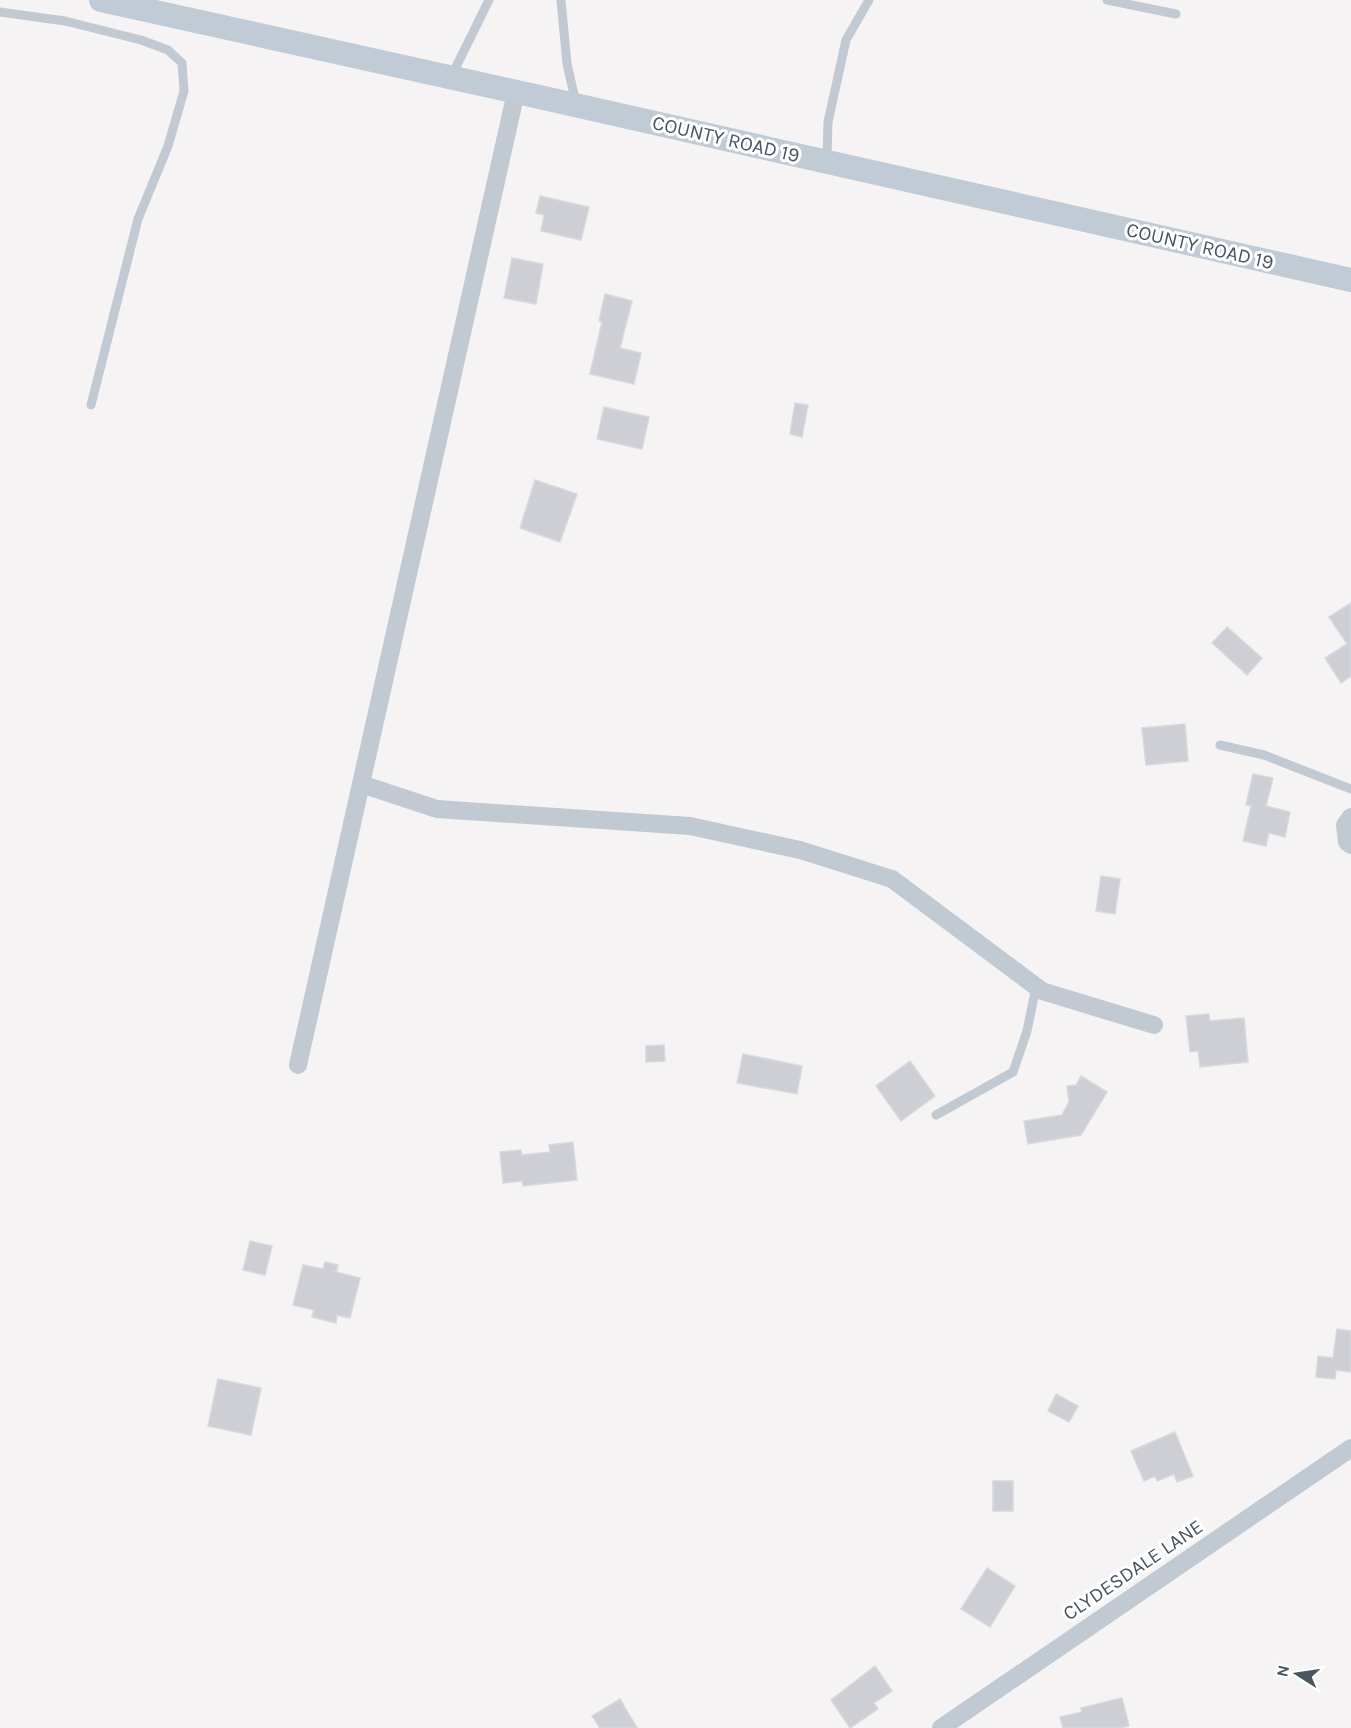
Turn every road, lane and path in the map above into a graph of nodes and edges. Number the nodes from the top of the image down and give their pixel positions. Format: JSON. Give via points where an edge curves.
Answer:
{"nodes":[{"id":1,"x":101,"y":0,"type":"edge"},
{"id":2,"x":489,"y":0,"type":"edge"},
{"id":3,"x":561,"y":0,"type":"edge"},
{"id":4,"x":869,"y":0,"type":"edge"},
{"id":5,"x":1107,"y":0,"type":"edge"},
{"id":6,"x":0,"y":12,"type":"edge"},
{"id":7,"x":1176,"y":14,"type":"dead end"},
{"id":8,"x":451,"y":77,"type":"junction"},
{"id":9,"x":516,"y":92,"type":"junction"},
{"id":10,"x":576,"y":105,"type":"junction"},
{"id":11,"x":827,"y":162,"type":"junction"},
{"id":12,"x":1351,"y":280,"type":"edge"},
{"id":13,"x":91,"y":405,"type":"dead end"},
{"id":14,"x":1220,"y":745,"type":"dead end"},
{"id":15,"x":361,"y":784,"type":"junction"},
{"id":16,"x":1351,"y":789,"type":"edge"},
{"id":17,"x":1351,"y":817,"type":"edge"},
{"id":18,"x":1351,"y":845,"type":"edge"},
{"id":19,"x":1036,"y":987,"type":"junction"},
{"id":20,"x":1154,"y":1025,"type":"dead end"},
{"id":21,"x":298,"y":1065,"type":"dead end"},
{"id":22,"x":936,"y":1115,"type":"dead end"},
{"id":23,"x":1351,"y":1448,"type":"edge"},
{"id":24,"x":941,"y":1728,"type":"edge"}],
"edges":[{"from":1,"to":8,"type":"street","name":"COUNTY ROAD 19"},
{"from":2,"to":8,"type":"lane"},
{"from":3,"to":10,"type":"lane","via":[[567,64]]},
{"from":4,"to":11,"type":"lane","via":[[846,40],[828,122]]},
{"from":5,"to":7,"type":"lane"},
{"from":6,"to":13,"type":"lane","via":[[65,21],[141,40],[168,50],[182,63],[184,91],[168,146],[138,219]]},
{"from":8,"to":9,"type":"street","name":"COUNTY ROAD 19"},
{"from":9,"to":10,"type":"street","name":"COUNTY ROAD 19"},
{"from":9,"to":15,"type":"street"},
{"from":10,"to":11,"type":"street","name":"COUNTY ROAD 19"},
{"from":11,"to":12,"type":"street","name":"COUNTY ROAD 19"},
{"from":14,"to":16,"type":"lane","via":[[1264,755]]},
{"from":15,"to":19,"type":"street","via":[[437,809],[690,826],[800,850],[892,879]]},
{"from":15,"to":21,"type":"street"},
{"from":17,"to":18,"type":"street","via":[[1346,825],[1347,842]]},
{"from":19,"to":20,"type":"street"},
{"from":19,"to":22,"type":"lane","via":[[1013,1072]]},
{"from":23,"to":24,"type":"street","name":"CLYDESDALE LANE"}]}
